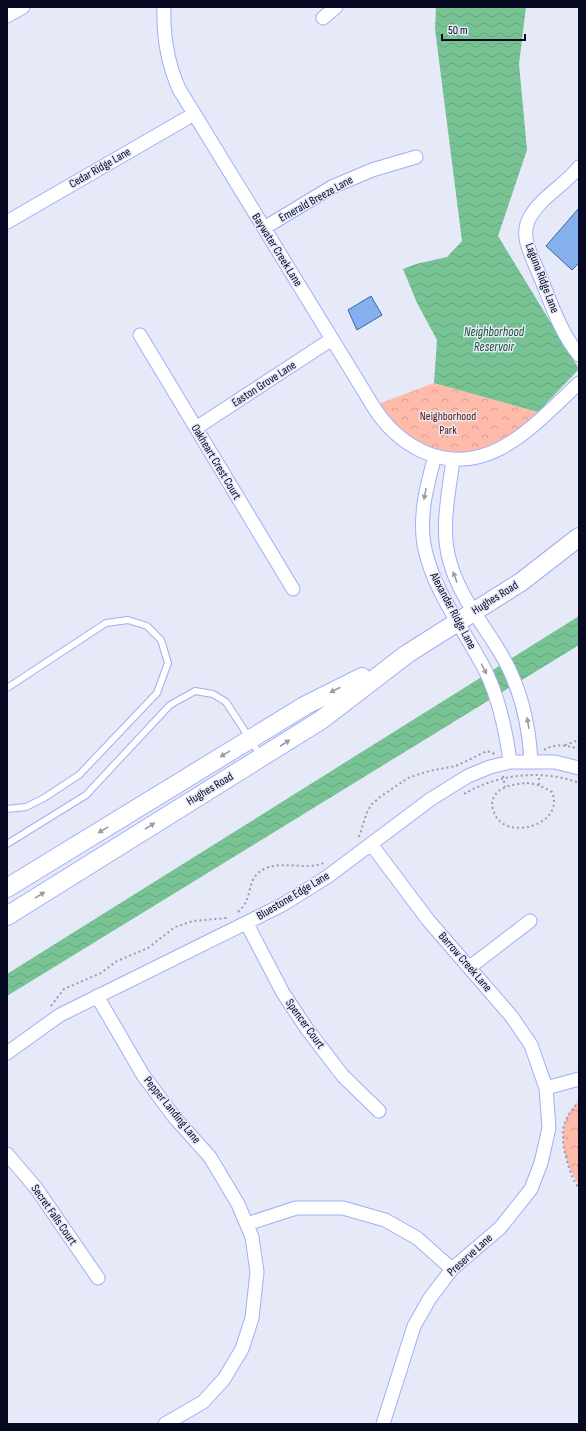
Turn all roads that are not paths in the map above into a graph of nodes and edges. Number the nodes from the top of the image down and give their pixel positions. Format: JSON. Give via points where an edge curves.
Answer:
{"nodes":[{"id":1,"x":23,"y":7,"type":"edge"},
{"id":2,"x":164,"y":7,"type":"edge"},
{"id":3,"x":336,"y":7,"type":"edge"},
{"id":4,"x":7,"y":16,"type":"edge"},
{"id":5,"x":323,"y":18,"type":"dead end"},
{"id":6,"x":194,"y":114,"type":"junction"},
{"id":7,"x":416,"y":157,"type":"dead end"},
{"id":8,"x":579,"y":167,"type":"edge"},
{"id":9,"x":7,"y":222,"type":"edge"},
{"id":10,"x":264,"y":228,"type":"junction"},
{"id":11,"x":140,"y":335,"type":"dead end"},
{"id":12,"x":332,"y":339,"type":"junction"},
{"id":13,"x":579,"y":355,"type":"edge"},
{"id":14,"x":579,"y":383,"type":"edge"},
{"id":15,"x":196,"y":428,"type":"junction"},
{"id":16,"x":444,"y":458,"type":"junction"},
{"id":17,"x":579,"y":537,"type":"edge"},
{"id":18,"x":293,"y":589,"type":"dead end"},
{"id":19,"x":474,"y":611,"type":"junction"},
{"id":20,"x":458,"y":622,"type":"junction"},
{"id":21,"x":407,"y":654,"type":"junction"},
{"id":22,"x":7,"y":688,"type":"edge"},
{"id":23,"x":251,"y":739,"type":"junction"},
{"id":24,"x":262,"y":758,"type":"junction"},
{"id":25,"x":535,"y":762,"type":"junction"},
{"id":26,"x":506,"y":763,"type":"junction"},
{"id":27,"x":579,"y":768,"type":"edge"},
{"id":28,"x":7,"y":809,"type":"edge"},
{"id":29,"x":7,"y":844,"type":"edge"},
{"id":30,"x":371,"y":844,"type":"junction"},
{"id":31,"x":7,"y":888,"type":"edge"},
{"id":32,"x":7,"y":916,"type":"edge"},
{"id":33,"x":530,"y":921,"type":"dead end"},
{"id":34,"x":247,"y":924,"type":"junction"},
{"id":35,"x":470,"y":967,"type":"junction"},
{"id":36,"x":97,"y":996,"type":"junction"},
{"id":37,"x":7,"y":1053,"type":"edge"},
{"id":38,"x":579,"y":1079,"type":"edge"},
{"id":39,"x":546,"y":1088,"type":"junction"},
{"id":40,"x":379,"y":1111,"type":"dead end"},
{"id":41,"x":7,"y":1154,"type":"edge"},
{"id":42,"x":247,"y":1224,"type":"junction"},
{"id":43,"x":452,"y":1269,"type":"junction"},
{"id":44,"x":98,"y":1278,"type":"dead end"},
{"id":45,"x":165,"y":1424,"type":"edge"},
{"id":46,"x":383,"y":1424,"type":"edge"}],
"edges":[{"from":1,"to":4,"type":"street"},
{"from":2,"to":6,"type":"street","name":"Baywater Creek Lane","via":[[165,44],[170,65],[179,89]]},
{"from":3,"to":5,"type":"street"},
{"from":6,"to":9,"type":"street","name":"Cedar Ridge Lane"},
{"from":6,"to":10,"type":"street","name":"Baywater Creek Lane"},
{"from":7,"to":10,"type":"street","name":"Emerald Breeze Lane","via":[[372,170],[332,187]]},
{"from":8,"to":13,"type":"street","name":"Laguna Ridge Lane","via":[[537,207],[529,218],[526,230],[530,250],[554,313]]},
{"from":10,"to":12,"type":"street","name":"Baywater Creek Lane"},
{"from":11,"to":15,"type":"street","name":"Oakheart Crest Court"},
{"from":12,"to":15,"type":"street","name":"Easton Grove Lane"},
{"from":12,"to":16,"type":"street","name":"Baywater Creek Lane","via":[[385,423],[402,439],[420,450]]},
{"from":14,"to":16,"type":"street","via":[[518,438],[496,452],[472,459]]},
{"from":15,"to":18,"type":"street","name":"Oakheart Crest Court"},
{"from":19,"to":16,"type":"street","name":"Alexander Ridge Lane","one_way":true,"via":[[458,586],[449,561],[446,541],[448,497]]},
{"from":16,"to":20,"type":"street","name":"Alexander Ridge Lane","one_way":true,"via":[[423,508],[424,544],[429,567]]},
{"from":17,"to":19,"type":"main road","name":"Hughes Road","via":[[521,582]]},
{"from":19,"to":20,"type":"main road","name":"Hughes Road"},
{"from":25,"to":19,"type":"street","name":"Alexander Ridge Lane","one_way":true,"via":[[527,717],[518,689],[504,660]]},
{"from":20,"to":21,"type":"main road","name":"Hughes Road"},
{"from":20,"to":26,"type":"street","name":"Alexander Ridge Lane","one_way":true,"via":[[491,684],[504,722]]},
{"from":21,"to":23,"type":"main road","name":"Hughes Road","one_way":true,"via":[[306,705]]},
{"from":24,"to":21,"type":"main road","name":"Hughes Road","one_way":true,"via":[[321,720]]},
{"from":22,"to":28,"type":"lane","via":[[106,623],[128,620],[148,626],[161,640],[168,664],[158,693],[79,775],[26,807]]},
{"from":23,"to":24,"type":"lane"},
{"from":23,"to":29,"type":"lane","via":[[226,702],[213,694],[201,692],[183,697],[170,705],[86,795]]},
{"from":23,"to":31,"type":"main road","name":"Hughes Road","one_way":true},
{"from":32,"to":24,"type":"main road","name":"Hughes Road","one_way":true},
{"from":25,"to":26,"type":"street","name":"Bluestone Edge Lane"},
{"from":25,"to":27,"type":"street","name":"Bluestone Edge Lane","via":[[554,762]]},
{"from":26,"to":30,"type":"street","name":"Bluestone Edge Lane","via":[[468,776],[450,786]]},
{"from":30,"to":34,"type":"street","name":"Bluestone Edge Lane","via":[[327,877]]},
{"from":30,"to":35,"type":"street","name":"Barrow Creek Lane","via":[[428,920]]},
{"from":33,"to":35,"type":"street"},
{"from":34,"to":36,"type":"street","name":"Bluestone Edge Lane"},
{"from":34,"to":40,"type":"street","name":"Spencer Court","via":[[283,993],[307,1029],[343,1076]]},
{"from":35,"to":39,"type":"street","name":"Barrow Creek Lane","via":[[512,1017],[531,1045]]},
{"from":36,"to":37,"type":"street","name":"Bluestone Edge Lane","via":[[60,1015]]},
{"from":36,"to":42,"type":"street","name":"Pepper Landing Lane","via":[[143,1075],[175,1118],[210,1157]]},
{"from":38,"to":39,"type":"street"},
{"from":39,"to":43,"type":"street","name":"Preserve Lane","via":[[550,1128],[531,1189],[500,1228]]},
{"from":41,"to":44,"type":"street","name":"Secret Falls Court","via":[[36,1188]]},
{"from":42,"to":43,"type":"street","via":[[296,1208],[343,1208],[385,1220],[411,1234]]},
{"from":42,"to":45,"type":"street","name":"Pepper Landing Lane","via":[[252,1237],[257,1272],[252,1318],[242,1349],[224,1379],[203,1402]]},
{"from":43,"to":46,"type":"street","name":"Preserve Lane","via":[[430,1298],[414,1326]]}]}
